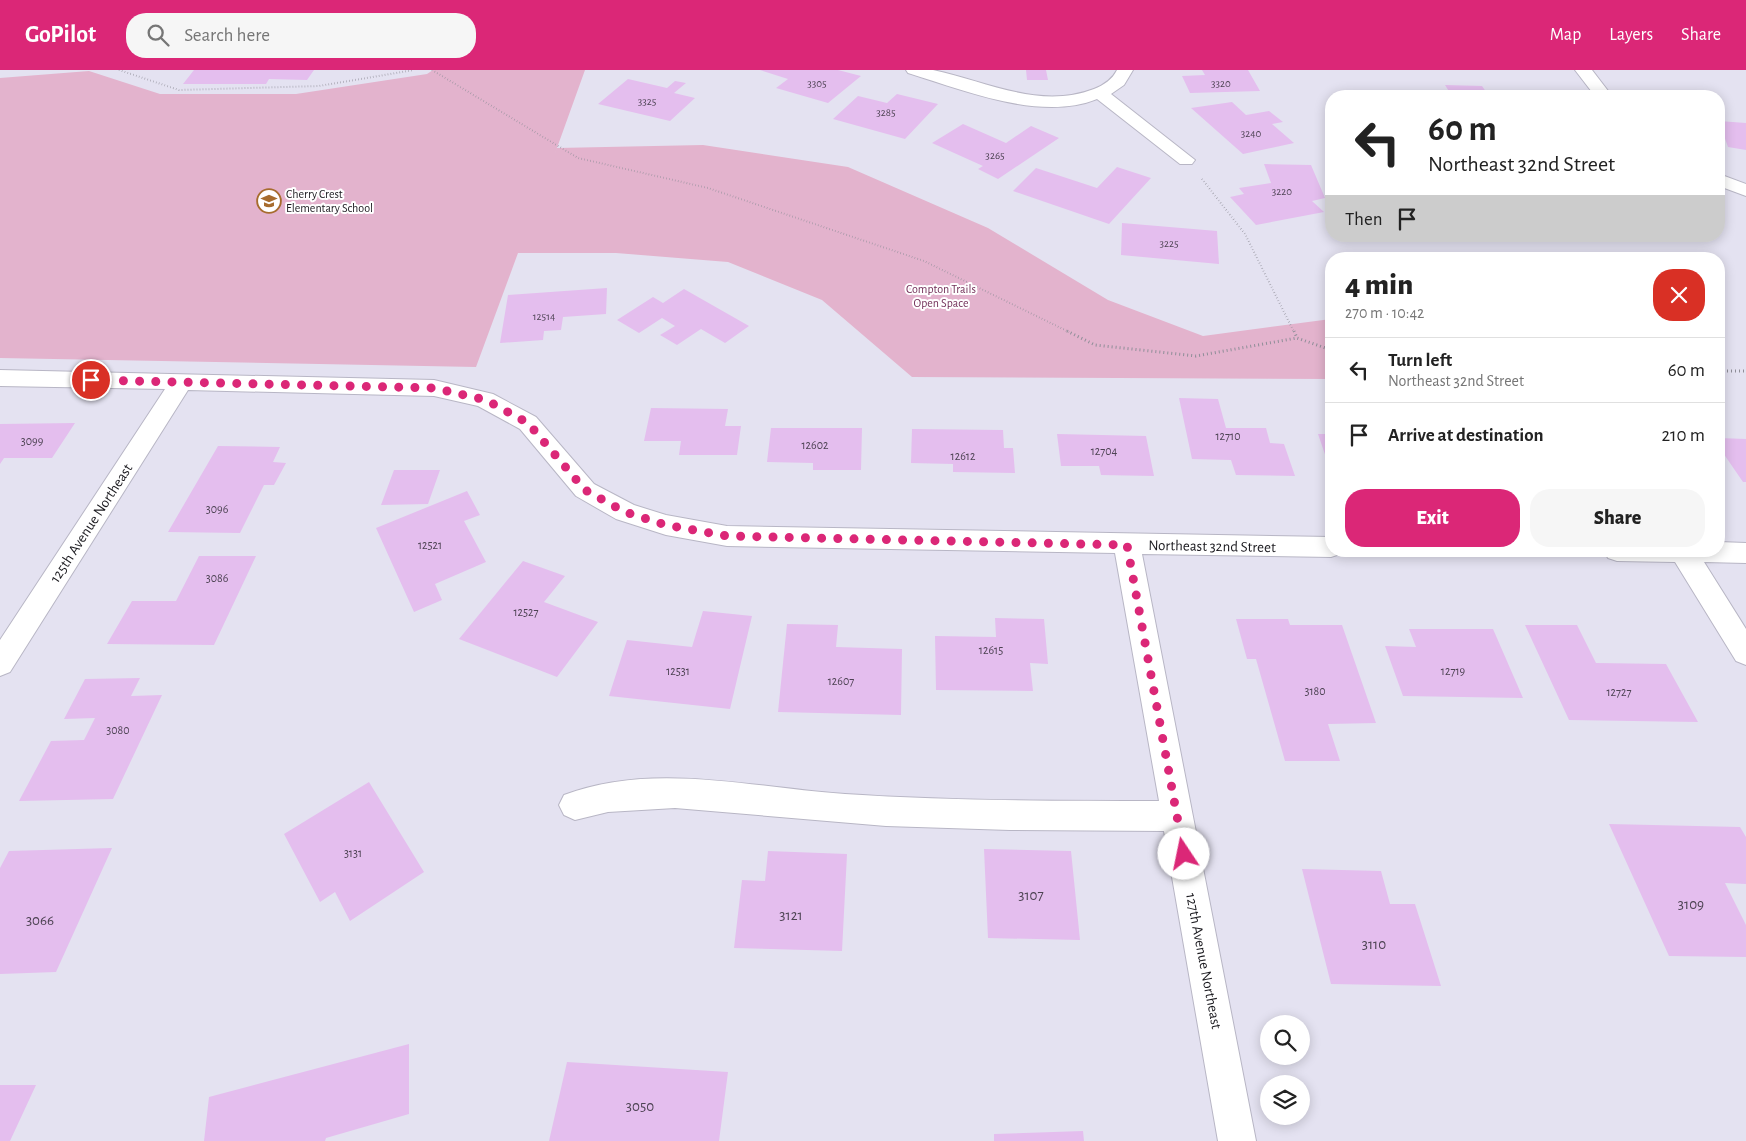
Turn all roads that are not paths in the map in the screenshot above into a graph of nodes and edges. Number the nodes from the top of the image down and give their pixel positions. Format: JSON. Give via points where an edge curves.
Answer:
{"nodes":[{"id":1,"x":914,"y":70,"type":"edge"},
{"id":2,"x":1125,"y":70,"type":"edge"},
{"id":3,"x":1583,"y":70,"type":"edge"},
{"id":4,"x":1599,"y":90,"type":"edge"},
{"id":5,"x":1100,"y":93,"type":"junction"},
{"id":6,"x":1186,"y":160,"type":"road end"},
{"id":7,"x":1725,"y":182,"type":"edge"},
{"id":8,"x":1746,"y":190,"type":"edge"},
{"id":9,"x":0,"y":378,"type":"edge"},
{"id":10,"x":182,"y":382,"type":"junction"},
{"id":11,"x":1127,"y":545,"type":"junction"},
{"id":12,"x":1325,"y":548,"type":"edge"},
{"id":13,"x":1725,"y":553,"type":"edge"},
{"id":14,"x":1746,"y":553,"type":"edge"},
{"id":15,"x":1686,"y":557,"type":"edge"},
{"id":16,"x":1746,"y":653,"type":"edge"},
{"id":17,"x":0,"y":664,"type":"edge"},
{"id":18,"x":575,"y":805,"type":"dead end"},
{"id":19,"x":1176,"y":816,"type":"junction"},
{"id":20,"x":1238,"y":1141,"type":"edge"}],
"edges":[{"from":1,"to":5,"type":"street","via":[[1002,95],[1046,102]]},
{"from":2,"to":5,"type":"street","via":[[1117,84]]},
{"from":3,"to":4,"type":"street"},
{"from":5,"to":6,"type":"street"},
{"from":7,"to":8,"type":"street"},
{"from":9,"to":10,"type":"street","name":"Northeast 32nd Street"},
{"from":10,"to":11,"type":"street","name":"Northeast 32nd Street","via":[[434,388],[486,400],[528,423],[585,490],[625,512],[666,525],[727,536]]},
{"from":10,"to":17,"type":"street","name":"125th Avenue Northeast"},
{"from":11,"to":12,"type":"street","name":"Northeast 32nd Street"},
{"from":11,"to":19,"type":"street","name":"127th Avenue Northeast"},
{"from":13,"to":14,"type":"street"},
{"from":15,"to":16,"type":"street"},
{"from":18,"to":19,"type":"street","via":[[604,796],[685,793],[842,809],[970,816]]},
{"from":19,"to":20,"type":"street","name":"127th Avenue Northeast"}]}
